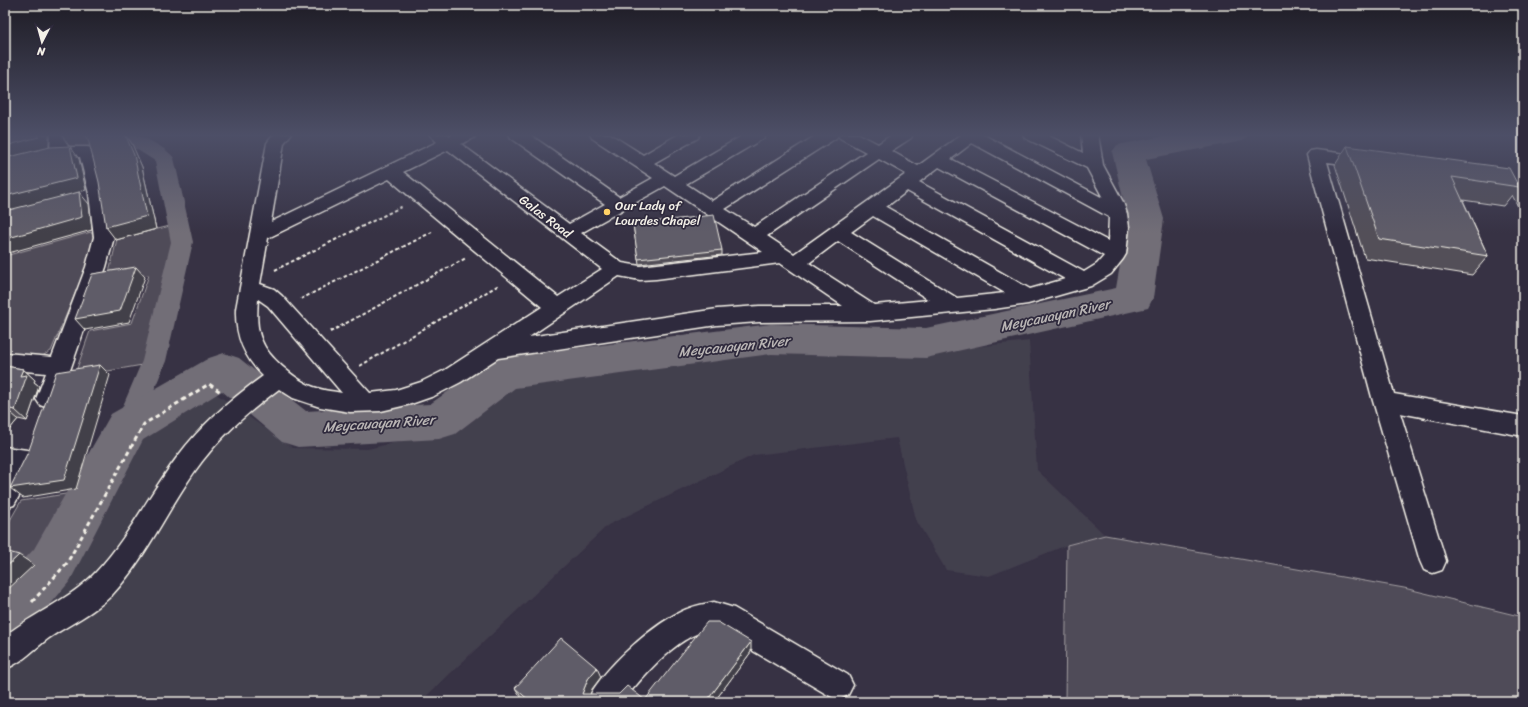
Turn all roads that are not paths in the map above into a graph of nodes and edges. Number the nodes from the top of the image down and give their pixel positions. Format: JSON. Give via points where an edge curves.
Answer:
{"nodes":[{"id":1,"x":88,"y":167,"type":"edge"},
{"id":2,"x":272,"y":167,"type":"edge"},
{"id":3,"x":399,"y":167,"type":"edge"},
{"id":4,"x":481,"y":167,"type":"edge"},
{"id":5,"x":565,"y":167,"type":"edge"},
{"id":6,"x":648,"y":167,"type":"edge"},
{"id":7,"x":696,"y":167,"type":"edge"},
{"id":8,"x":778,"y":167,"type":"edge"},
{"id":9,"x":857,"y":167,"type":"edge"},
{"id":10,"x":897,"y":167,"type":"edge"},
{"id":11,"x":929,"y":167,"type":"edge"},
{"id":12,"x":952,"y":167,"type":"edge"},
{"id":13,"x":1032,"y":167,"type":"edge"},
{"id":14,"x":1095,"y":167,"type":"edge"},
{"id":15,"x":1319,"y":167,"type":"edge"},
{"id":16,"x":391,"y":172,"type":"junction"},
{"id":17,"x":912,"y":179,"type":"junction"},
{"id":18,"x":669,"y":181,"type":"junction"},
{"id":19,"x":618,"y":204,"type":"junction"},
{"id":20,"x":872,"y":207,"type":"junction"},
{"id":21,"x":712,"y":209,"type":"junction"},
{"id":22,"x":1118,"y":214,"type":"junction"},
{"id":23,"x":838,"y":232,"type":"junction"},
{"id":24,"x":567,"y":233,"type":"junction"},
{"id":25,"x":259,"y":236,"type":"junction"},
{"id":26,"x":753,"y":236,"type":"junction"},
{"id":27,"x":1116,"y":254,"type":"junction"},
{"id":28,"x":790,"y":259,"type":"junction"},
{"id":29,"x":616,"y":269,"type":"junction"},
{"id":30,"x":1084,"y":281,"type":"junction"},
{"id":31,"x":250,"y":285,"type":"junction"},
{"id":32,"x":1028,"y":297,"type":"junction"},
{"id":33,"x":279,"y":305,"type":"junction"},
{"id":34,"x":954,"y":306,"type":"junction"},
{"id":35,"x":557,"y":308,"type":"junction"},
{"id":36,"x":247,"y":310,"type":"junction"},
{"id":37,"x":870,"y":313,"type":"junction"},
{"id":38,"x":493,"y":350,"type":"junction"},
{"id":39,"x":5,"y":361,"type":"edge"},
{"id":40,"x":59,"y":366,"type":"junction"},
{"id":41,"x":273,"y":380,"type":"junction"},
{"id":42,"x":1385,"y":401,"type":"junction"},
{"id":43,"x":365,"y":403,"type":"junction"},
{"id":44,"x":41,"y":420,"type":"edge"},
{"id":45,"x":1523,"y":426,"type":"edge"},
{"id":46,"x":22,"y":453,"type":"edge"},
{"id":47,"x":5,"y":497,"type":"edge"},
{"id":48,"x":1433,"y":561,"type":"dead end"},
{"id":49,"x":5,"y":656,"type":"edge"},
{"id":50,"x":838,"y":685,"type":"dead end"},
{"id":51,"x":602,"y":702,"type":"edge"}],
"edges":[{"from":1,"to":40,"type":"street","via":[[89,196],[104,237],[96,267]]},
{"from":2,"to":25,"type":"street"},
{"from":3,"to":16,"type":"street"},
{"from":4,"to":24,"type":"street","name":"Galas Road"},
{"from":5,"to":19,"type":"street"},
{"from":6,"to":18,"type":"street"},
{"from":7,"to":18,"type":"street"},
{"from":8,"to":21,"type":"street"},
{"from":9,"to":26,"type":"street"},
{"from":10,"to":17,"type":"street"},
{"from":11,"to":17,"type":"street"},
{"from":12,"to":27,"type":"street"},
{"from":13,"to":22,"type":"street"},
{"from":14,"to":22,"type":"street"},
{"from":15,"to":42,"type":"street"},
{"from":16,"to":25,"type":"street"},
{"from":16,"to":35,"type":"street"},
{"from":17,"to":20,"type":"street"},
{"from":17,"to":30,"type":"street"},
{"from":18,"to":19,"type":"street"},
{"from":18,"to":21,"type":"street"},
{"from":19,"to":24,"type":"street"},
{"from":20,"to":23,"type":"street"},
{"from":20,"to":32,"type":"street"},
{"from":21,"to":26,"type":"street"},
{"from":22,"to":27,"type":"street"},
{"from":23,"to":28,"type":"street"},
{"from":23,"to":34,"type":"street"},
{"from":24,"to":29,"type":"street","name":"Galas Road"},
{"from":25,"to":31,"type":"street"},
{"from":26,"to":28,"type":"street"},
{"from":27,"to":30,"type":"street","via":[[1104,269]]},
{"from":28,"to":29,"type":"street","via":[[640,273]]},
{"from":28,"to":37,"type":"street"},
{"from":29,"to":35,"type":"street"},
{"from":30,"to":32,"type":"street"},
{"from":31,"to":33,"type":"street","via":[[267,294]]},
{"from":31,"to":36,"type":"street"},
{"from":32,"to":34,"type":"street"},
{"from":33,"to":36,"type":"street"},
{"from":33,"to":43,"type":"street"},
{"from":34,"to":37,"type":"street"},
{"from":35,"to":38,"type":"street"},
{"from":36,"to":41,"type":"street","via":[[250,341]]},
{"from":37,"to":38,"type":"street","via":[[717,317]]},
{"from":38,"to":43,"type":"street","via":[[426,390],[396,399]]},
{"from":39,"to":40,"type":"street"},
{"from":40,"to":44,"type":"street"},
{"from":41,"to":43,"type":"street","via":[[303,393],[332,401]]},
{"from":41,"to":49,"type":"street","via":[[233,402],[197,449],[128,557],[106,582],[74,607],[45,624]]},
{"from":42,"to":45,"type":"street"},
{"from":42,"to":48,"type":"street"},
{"from":46,"to":47,"type":"street"},
{"from":50,"to":51,"type":"street","via":[[724,618],[704,616],[656,644],[638,660]]}]}
